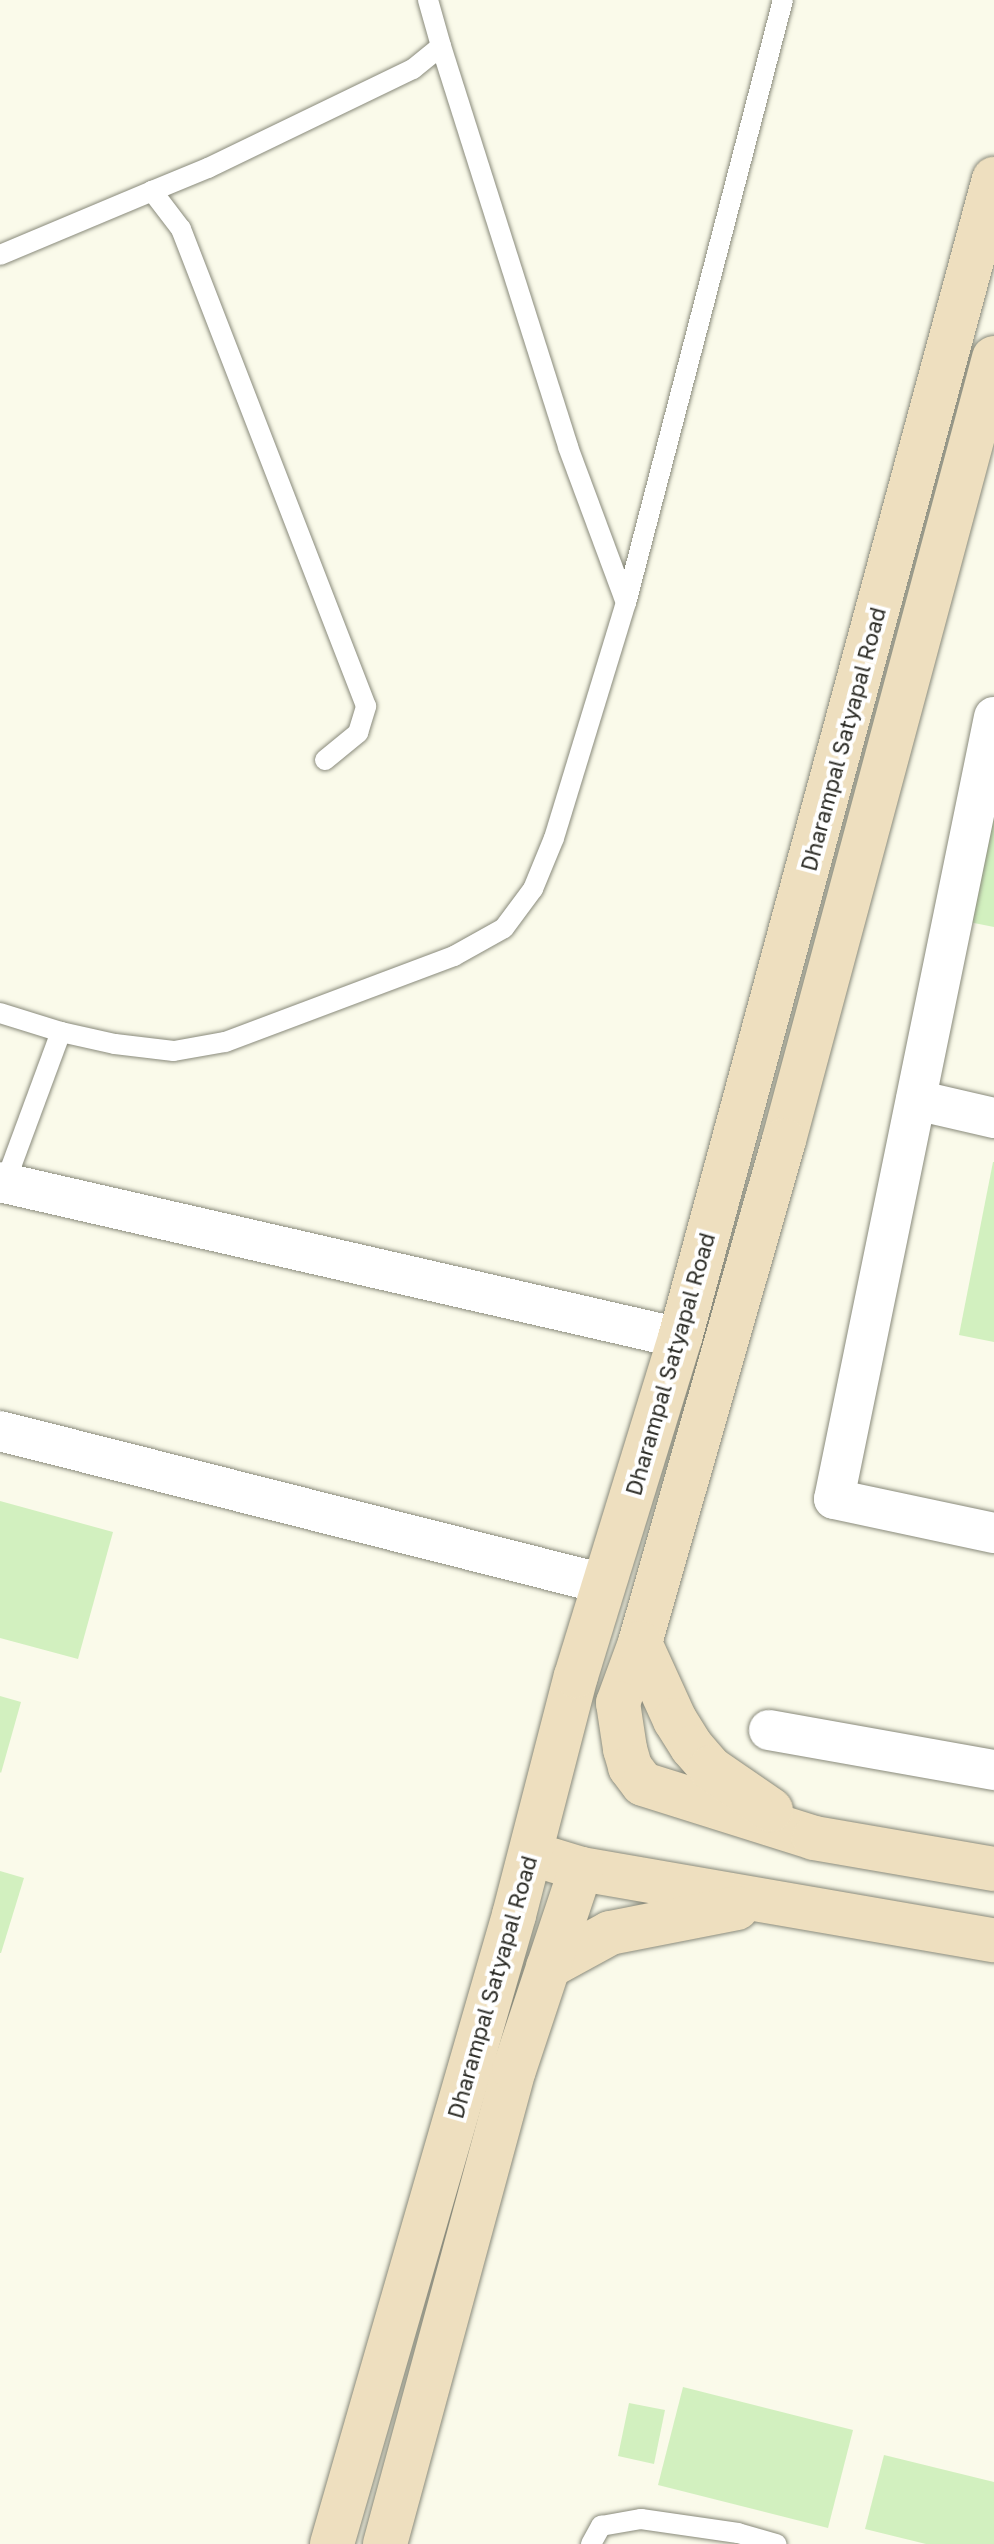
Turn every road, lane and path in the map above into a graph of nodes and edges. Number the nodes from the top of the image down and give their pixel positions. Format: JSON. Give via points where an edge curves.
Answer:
{"nodes":[{"id":1,"x":428,"y":0,"type":"edge"},
{"id":2,"x":769,"y":0,"type":"edge"},
{"id":3,"x":783,"y":0,"type":"edge"},
{"id":4,"x":441,"y":46,"type":"junction"},
{"id":5,"x":766,"y":57,"type":"junction"},
{"id":6,"x":994,"y":179,"type":"edge"},
{"id":7,"x":152,"y":191,"type":"junction"},
{"id":8,"x":0,"y":255,"type":"edge"},
{"id":9,"x":994,"y":358,"type":"edge"},
{"id":10,"x":626,"y":603,"type":"junction"},
{"id":11,"x":994,"y":717,"type":"edge"},
{"id":12,"x":325,"y":760,"type":"dead end"},
{"id":13,"x":0,"y":1013,"type":"edge"},
{"id":14,"x":61,"y":1032,"type":"junction"},
{"id":15,"x":916,"y":1100,"type":"junction"},
{"id":16,"x":994,"y":1118,"type":"edge"},
{"id":17,"x":2,"y":1183,"type":"edge"},
{"id":18,"x":680,"y":1338,"type":"junction"},
{"id":19,"x":0,"y":1431,"type":"edge"},
{"id":20,"x":994,"y":1533,"type":"edge"},
{"id":21,"x":604,"y":1584,"type":"junction"},
{"id":22,"x":640,"y":1643,"type":"junction"},
{"id":23,"x":769,"y":1730,"type":"dead end"},
{"id":24,"x":994,"y":1770,"type":"edge"},
{"id":25,"x":814,"y":1838,"type":"junction"},
{"id":26,"x":530,"y":1852,"type":"junction"},
{"id":27,"x":581,"y":1869,"type":"junction"},
{"id":28,"x":994,"y":1869,"type":"edge"},
{"id":29,"x":771,"y":1902,"type":"junction"},
{"id":30,"x":994,"y":1940,"type":"edge"},
{"id":31,"x":548,"y":1967,"type":"junction"},
{"id":32,"x":332,"y":2544,"type":"edge"},
{"id":33,"x":385,"y":2544,"type":"edge"},
{"id":34,"x":591,"y":2544,"type":"edge"},
{"id":35,"x":776,"y":2544,"type":"edge"}],
"edges":[{"from":1,"to":4,"type":"lane"},
{"from":2,"to":5,"type":"lane"},
{"from":3,"to":5,"type":"lane"},
{"from":4,"to":7,"type":"lane","via":[[413,69]]},
{"from":4,"to":10,"type":"lane","via":[[568,447]]},
{"from":5,"to":10,"type":"lane"},
{"from":6,"to":18,"type":"street","name":"Dharampal Satyapal Road"},
{"from":7,"to":8,"type":"lane"},
{"from":7,"to":12,"type":"lane","via":[[181,229],[366,706],[358,733]]},
{"from":9,"to":22,"type":"street","via":[[784,1140]]},
{"from":10,"to":14,"type":"lane","via":[[554,838],[533,889],[504,928],[454,956],[225,1042],[174,1051]]},
{"from":11,"to":15,"type":"street"},
{"from":13,"to":14,"type":"lane"},
{"from":14,"to":17,"type":"lane"},
{"from":15,"to":16,"type":"street"},
{"from":15,"to":20,"type":"street","via":[[834,1499]]},
{"from":17,"to":18,"type":"street"},
{"from":18,"to":21,"type":"street","name":"Dharampal Satyapal Road"},
{"from":19,"to":21,"type":"street"},
{"from":21,"to":26,"type":"street","name":"Dharampal Satyapal Road"},
{"from":22,"to":25,"type":"street","via":[[675,1720],[710,1768]]},
{"from":22,"to":25,"type":"street","via":[[618,1703],[630,1767],[643,1784]]},
{"from":23,"to":24,"type":"street"},
{"from":25,"to":28,"type":"street"},
{"from":26,"to":27,"type":"street"},
{"from":26,"to":32,"type":"street","name":"Dharampal Satyapal Road"},
{"from":27,"to":29,"type":"street"},
{"from":27,"to":31,"type":"street","name":"Dharampal Satyapal Road"},
{"from":29,"to":30,"type":"street"},
{"from":29,"to":31,"type":"street","via":[[610,1933]]},
{"from":31,"to":33,"type":"street","name":"Dharampal Satyapal Road","via":[[514,2070]]},
{"from":34,"to":35,"type":"lane","via":[[601,2526],[641,2519]]}]}
